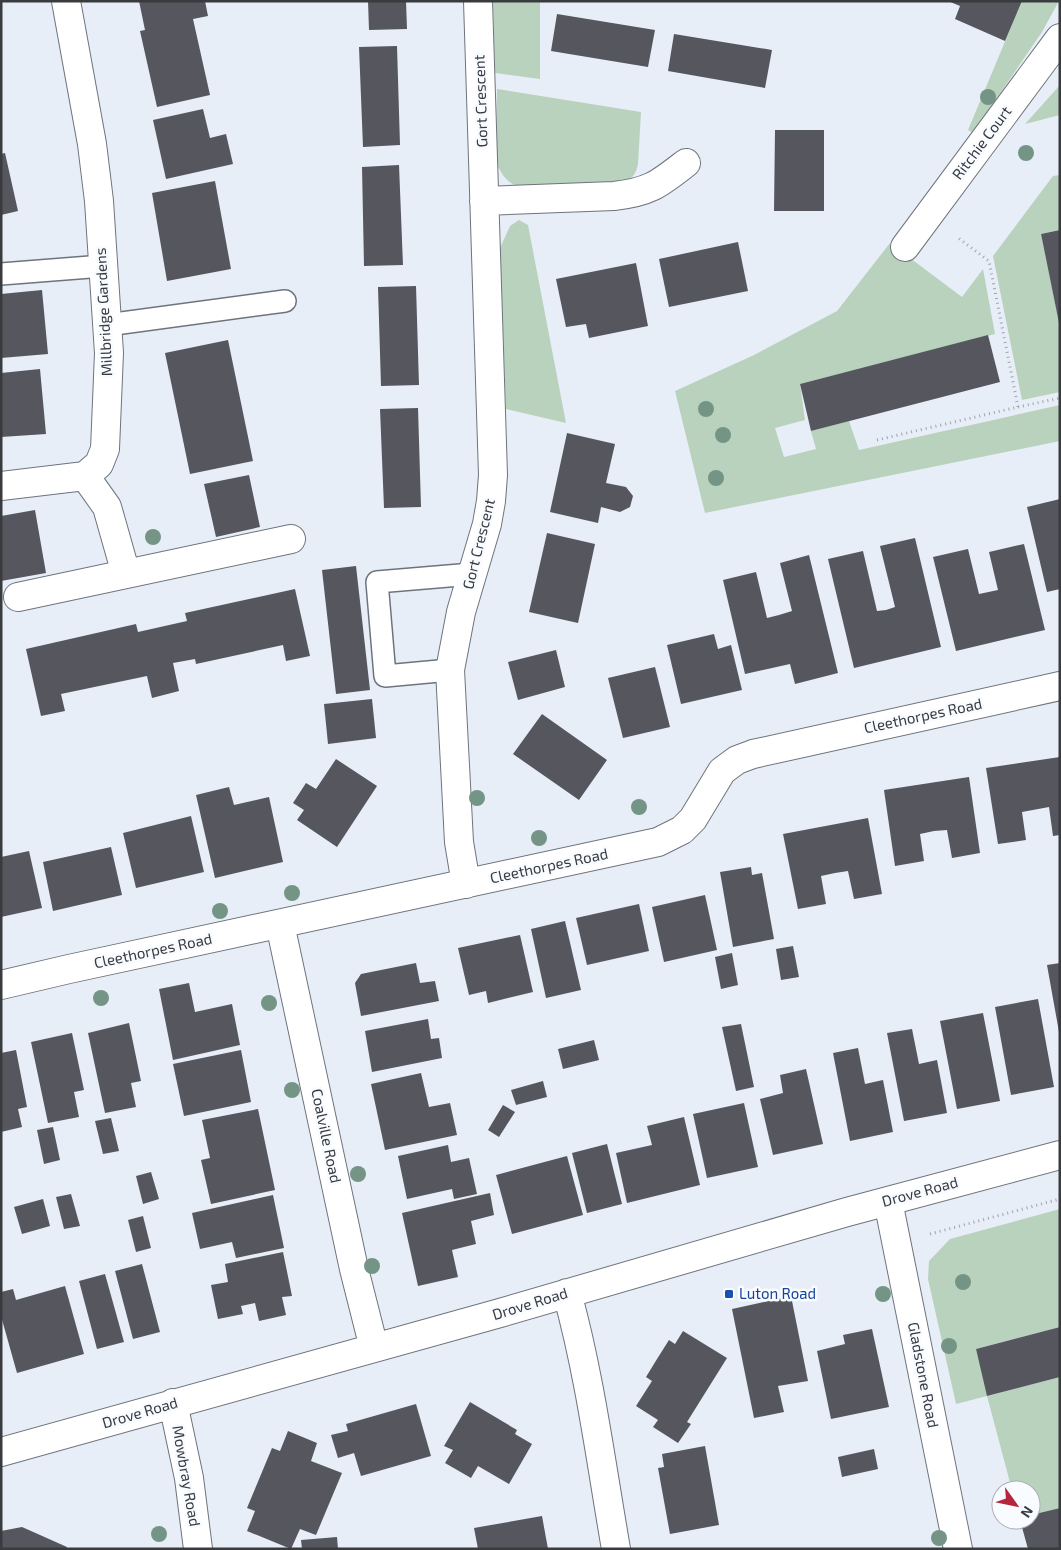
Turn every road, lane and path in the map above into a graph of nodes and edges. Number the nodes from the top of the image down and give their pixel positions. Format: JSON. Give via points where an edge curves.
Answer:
{"nodes":[{"id":1,"x":66,"y":1,"type":"edge"},
{"id":2,"x":478,"y":1,"type":"edge"},
{"id":3,"x":1060,"y":38,"type":"edge"},
{"id":4,"x":686,"y":163,"type":"dead end"},
{"id":5,"x":484,"y":201,"type":"junction"},
{"id":6,"x":928,"y":215,"type":"junction"},
{"id":7,"x":905,"y":247,"type":"dead end"},
{"id":8,"x":103,"y":266,"type":"junction"},
{"id":9,"x":1,"y":274,"type":"edge"},
{"id":10,"x":285,"y":301,"type":"dead end"},
{"id":11,"x":107,"y":325,"type":"junction"},
{"id":12,"x":1060,"y":398,"type":"edge"},
{"id":13,"x":1018,"y":407,"type":"junction"},
{"id":14,"x":877,"y":440,"type":"dead end"},
{"id":15,"x":85,"y":476,"type":"junction"},
{"id":16,"x":1,"y":486,"type":"edge"},
{"id":17,"x":291,"y":539,"type":"dead end"},
{"id":18,"x":126,"y":574,"type":"junction"},
{"id":19,"x":472,"y":574,"type":"junction"},
{"id":20,"x":18,"y":597,"type":"dead end"},
{"id":21,"x":450,"y":670,"type":"junction"},
{"id":22,"x":1060,"y":686,"type":"edge"},
{"id":23,"x":466,"y":884,"type":"junction"},
{"id":24,"x":280,"y":924,"type":"junction"},
{"id":25,"x":1,"y":985,"type":"edge"},
{"id":26,"x":1060,"y":1155,"type":"edge"},
{"id":27,"x":1060,"y":1199,"type":"edge"},
{"id":28,"x":888,"y":1201,"type":"junction"},
{"id":29,"x":897,"y":1243,"type":"junction"},
{"id":30,"x":567,"y":1292,"type":"junction"},
{"id":31,"x":374,"y":1348,"type":"junction"},
{"id":32,"x":173,"y":1404,"type":"junction"},
{"id":33,"x":1,"y":1452,"type":"edge"},
{"id":34,"x":198,"y":1549,"type":"edge"},
{"id":35,"x":616,"y":1549,"type":"edge"},
{"id":36,"x":958,"y":1549,"type":"edge"}],
"edges":[{"from":1,"to":8,"type":"street","name":"Millbridge Gardens","via":[[92,144]]},
{"from":2,"to":5,"type":"street","name":"Gort Crescent"},
{"from":3,"to":6,"type":"street","name":"Ritchie Court"},
{"from":4,"to":5,"type":"street","via":[[661,182],[633,194]]},
{"from":5,"to":19,"type":"street","name":"Gort Crescent","via":[[493,475],[487,524]]},
{"from":6,"to":7,"type":"street","name":"Ritchie Court"},
{"from":6,"to":13,"type":"path","via":[[989,261]]},
{"from":8,"to":9,"type":"lane"},
{"from":8,"to":11,"type":"street","name":"Millbridge Gardens"},
{"from":10,"to":11,"type":"lane"},
{"from":11,"to":15,"type":"street","name":"Millbridge Gardens","via":[[105,449],[99,464]]},
{"from":12,"to":13,"type":"path"},
{"from":13,"to":14,"type":"path"},
{"from":15,"to":16,"type":"street"},
{"from":15,"to":18,"type":"street","via":[[107,507]]},
{"from":17,"to":18,"type":"street"},
{"from":18,"to":20,"type":"street"},
{"from":19,"to":21,"type":"street","name":"Gort Crescent"},
{"from":19,"to":21,"type":"lane","via":[[377,582],[385,676]]},
{"from":21,"to":23,"type":"street","name":"Gort Crescent","via":[[459,842]]},
{"from":22,"to":23,"type":"street","name":"Cleethorpes Road","via":[[753,754],[722,771],[693,819],[672,836],[658,842]]},
{"from":23,"to":24,"type":"street","name":"Cleethorpes Road"},
{"from":24,"to":25,"type":"street","name":"Cleethorpes Road"},
{"from":24,"to":31,"type":"street","name":"Coalville Road"},
{"from":26,"to":28,"type":"street","name":"Drove Road"},
{"from":27,"to":29,"type":"path"},
{"from":28,"to":29,"type":"street","name":"Gladstone Road"},
{"from":28,"to":30,"type":"street","name":"Drove Road"},
{"from":29,"to":36,"type":"street","name":"Gladstone Road"},
{"from":30,"to":31,"type":"street","name":"Drove Road"},
{"from":30,"to":35,"type":"street","via":[[588,1386]]},
{"from":31,"to":32,"type":"street","name":"Drove Road"},
{"from":32,"to":33,"type":"street","name":"Drove Road"},
{"from":32,"to":34,"type":"street","name":"Mowbray Road","via":[[189,1478]]}]}
